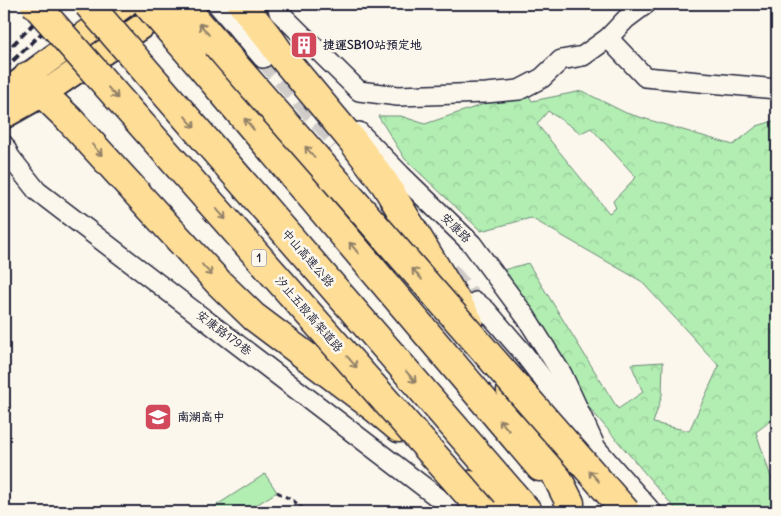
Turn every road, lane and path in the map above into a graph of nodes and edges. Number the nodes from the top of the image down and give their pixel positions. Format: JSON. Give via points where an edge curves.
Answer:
{"nodes":[{"id":1,"x":34,"y":4,"type":"edge"},
{"id":2,"x":88,"y":4,"type":"edge"},
{"id":3,"x":126,"y":4,"type":"edge"},
{"id":4,"x":147,"y":4,"type":"edge"},
{"id":5,"x":174,"y":4,"type":"edge"},
{"id":6,"x":182,"y":4,"type":"edge"},
{"id":7,"x":217,"y":4,"type":"edge"},
{"id":8,"x":242,"y":4,"type":"edge"},
{"id":9,"x":277,"y":4,"type":"edge"},
{"id":10,"x":646,"y":4,"type":"edge"},
{"id":11,"x":608,"y":38,"type":"junction"},
{"id":12,"x":268,"y":50,"type":"junction"},
{"id":13,"x":35,"y":85,"type":"junction"},
{"id":14,"x":777,"y":89,"type":"edge"},
{"id":15,"x":4,"y":93,"type":"edge"},
{"id":16,"x":4,"y":116,"type":"edge"},
{"id":17,"x":4,"y":145,"type":"edge"},
{"id":18,"x":476,"y":302,"type":"tunnel mouth"},
{"id":19,"x":596,"y":448,"type":"junction"},
{"id":20,"x":276,"y":492,"type":"dead end"},
{"id":21,"x":574,"y":507,"type":"edge"},
{"id":22,"x":306,"y":512,"type":"edge"},
{"id":23,"x":454,"y":512,"type":"edge"},
{"id":24,"x":484,"y":512,"type":"edge"},
{"id":25,"x":501,"y":512,"type":"edge"},
{"id":26,"x":528,"y":512,"type":"edge"},
{"id":27,"x":626,"y":512,"type":"edge"},
{"id":28,"x":652,"y":512,"type":"edge"}],
"edges":[{"from":1,"to":24,"type":"highway","name":"汐止五股高架道路","number":"1","one_way":true,"bridge":true},
{"from":2,"to":26,"type":"highway","name":"中山高速公路","one_way":true,"bridge":true},
{"from":3,"to":13,"type":"main road"},
{"from":21,"to":4,"type":"highway","one_way":true,"bridge":true},
{"from":5,"to":13,"type":"main road"},
{"from":27,"to":6,"type":"highway","one_way":true,"bridge":true},
{"from":7,"to":12,"type":"street","name":"安康路"},
{"from":8,"to":12,"type":"highway"},
{"from":9,"to":11,"type":"street","via":[[279,12],[359,91],[398,96],[520,90],[542,78],[561,60],[583,56]]},
{"from":10,"to":11,"type":"street"},
{"from":11,"to":14,"type":"street","via":[[645,78]]},
{"from":12,"to":19,"type":"street","name":"安康路","via":[[311,74],[357,130],[472,244],[526,317],[562,374]]},
{"from":12,"to":21,"type":"highway","via":[[280,55],[385,184],[526,415]]},
{"from":13,"to":15,"type":"main road"},
{"from":13,"to":16,"type":"main road"},
{"from":13,"to":25,"type":"highway","one_way":true,"via":[[254,317],[375,408]]},
{"from":17,"to":23,"type":"street","name":"安康路179巷","via":[[37,191]]},
{"from":18,"to":19,"type":"street","name":"安康路","via":[[524,354]]},
{"from":19,"to":28,"type":"street","name":"安康路"},
{"from":20,"to":22,"type":"path"}]}
